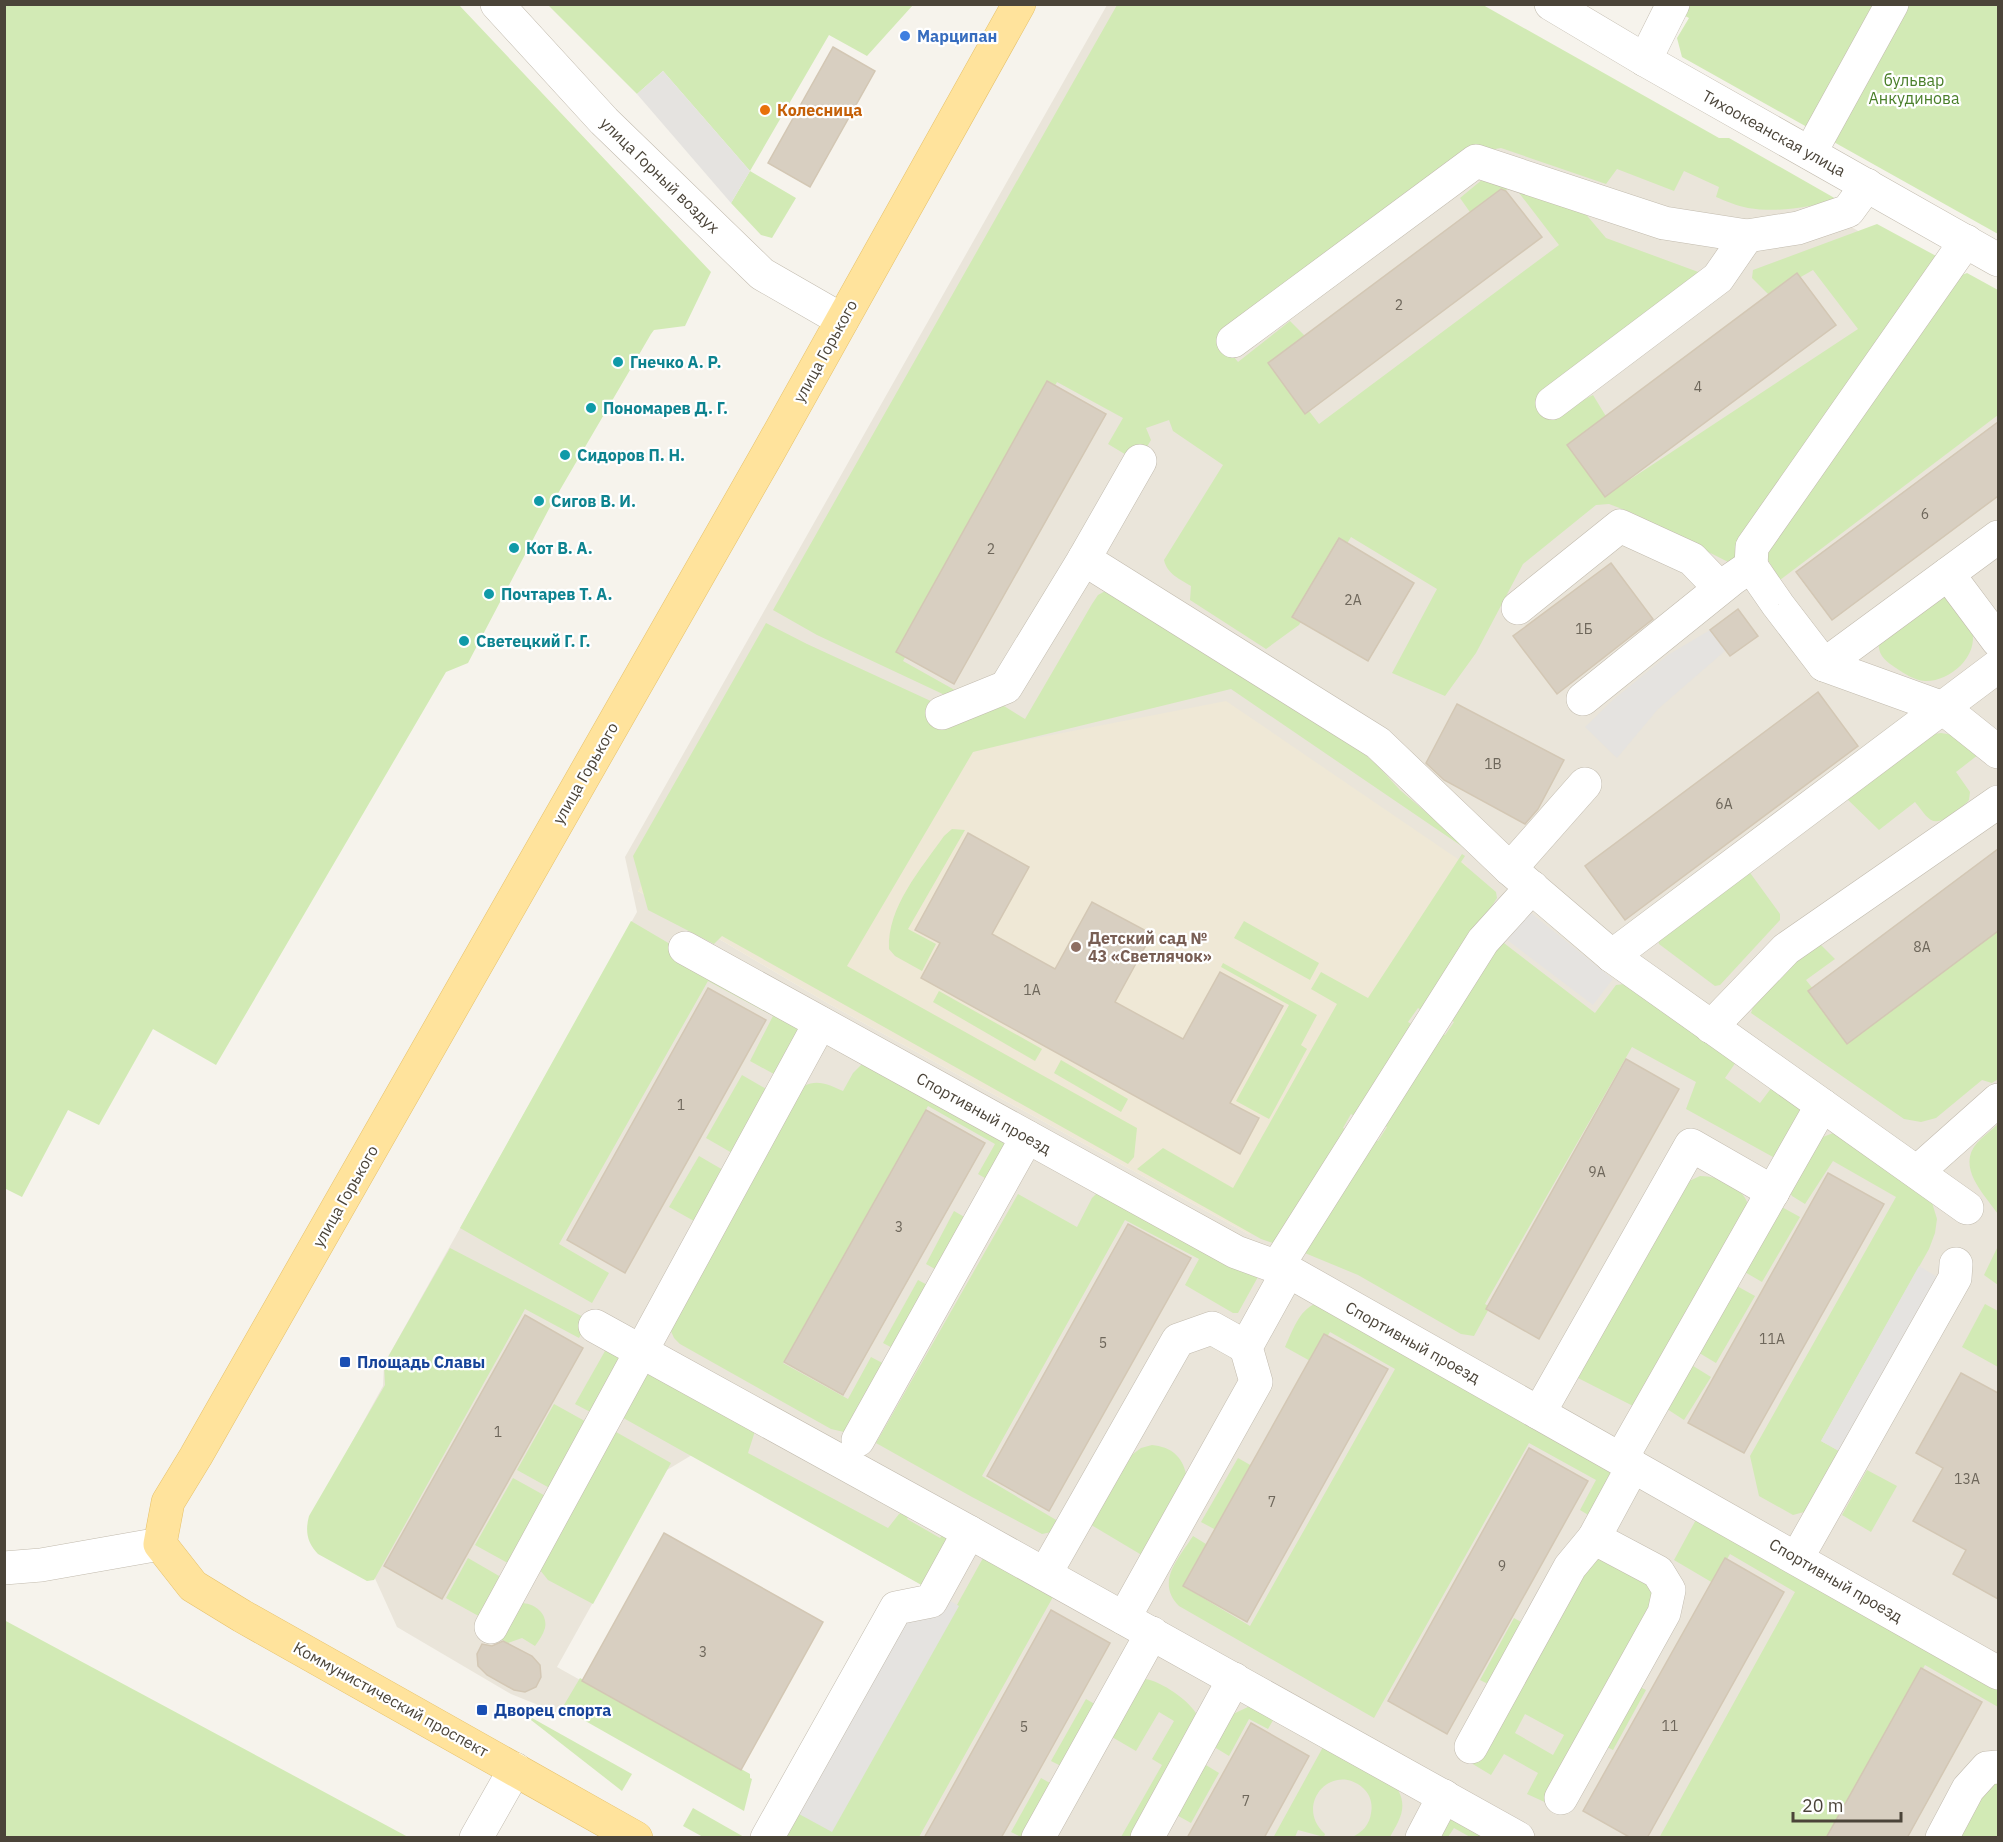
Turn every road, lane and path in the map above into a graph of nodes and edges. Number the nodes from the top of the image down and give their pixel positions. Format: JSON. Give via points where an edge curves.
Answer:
{"nodes":[{"id":1,"x":497,"y":4,"type":"edge"},
{"id":2,"x":1019,"y":4,"type":"edge"},
{"id":3,"x":1551,"y":4,"type":"edge"},
{"id":4,"x":1673,"y":4,"type":"edge"},
{"id":5,"x":1892,"y":4,"type":"edge"},
{"id":6,"x":1645,"y":60,"type":"junction"},
{"id":7,"x":1809,"y":153,"type":"junction"},
{"id":8,"x":1867,"y":185,"type":"junction"},
{"id":9,"x":1747,"y":236,"type":"junction"},
{"id":10,"x":1966,"y":241,"type":"junction"},
{"id":11,"x":1998,"y":260,"type":"edge"},
{"id":12,"x":842,"y":320,"type":"junction"},
{"id":13,"x":1233,"y":341,"type":"dead end"},
{"id":14,"x":1552,"y":403,"type":"dead end"},
{"id":15,"x":1140,"y":462,"type":"dead end"},
{"id":16,"x":1998,"y":537,"type":"edge"},
{"id":17,"x":1084,"y":560,"type":"junction"},
{"id":18,"x":1751,"y":566,"type":"junction"},
{"id":19,"x":1948,"y":574,"type":"junction"},
{"id":20,"x":1720,"y":588,"type":"junction"},
{"id":21,"x":1518,"y":608,"type":"dead end"},
{"id":22,"x":1998,"y":641,"type":"edge"},
{"id":23,"x":1824,"y":665,"type":"junction"},
{"id":24,"x":1998,"y":666,"type":"edge"},
{"id":25,"x":1583,"y":699,"type":"dead end"},
{"id":26,"x":1943,"y":708,"type":"junction"},
{"id":27,"x":942,"y":712,"type":"dead end"},
{"id":28,"x":1998,"y":752,"type":"edge"},
{"id":29,"x":1585,"y":784,"type":"dead end"},
{"id":30,"x":1998,"y":802,"type":"edge"},
{"id":31,"x":1521,"y":878,"type":"junction"},
{"id":32,"x":685,"y":948,"type":"dead end"},
{"id":33,"x":1612,"y":956,"type":"junction"},
{"id":34,"x":820,"y":1023,"type":"junction"},
{"id":35,"x":1711,"y":1027,"type":"junction"},
{"id":36,"x":1998,"y":1100,"type":"edge"},
{"id":37,"x":1822,"y":1105,"type":"junction"},
{"id":38,"x":1027,"y":1137,"type":"junction"},
{"id":39,"x":1917,"y":1172,"type":"junction"},
{"id":40,"x":1773,"y":1192,"type":"junction"},
{"id":41,"x":1967,"y":1208,"type":"dead end"},
{"id":42,"x":1956,"y":1264,"type":"dead end"},
{"id":43,"x":1282,"y":1269,"type":"junction"},
{"id":44,"x":595,"y":1326,"type":"dead end"},
{"id":45,"x":1246,"y":1347,"type":"junction"},
{"id":46,"x":641,"y":1352,"type":"junction"},
{"id":47,"x":1539,"y":1413,"type":"junction"},
{"id":48,"x":858,"y":1440,"type":"dead end"},
{"id":49,"x":1627,"y":1462,"type":"junction"},
{"id":50,"x":969,"y":1532,"type":"junction"},
{"id":51,"x":1594,"y":1538,"type":"junction"},
{"id":52,"x":160,"y":1544,"type":"junction"},
{"id":53,"x":1797,"y":1558,"type":"junction"},
{"id":54,"x":4,"y":1568,"type":"edge"},
{"id":55,"x":1046,"y":1574,"type":"junction"},
{"id":56,"x":1138,"y":1625,"type":"junction"},
{"id":57,"x":491,"y":1627,"type":"dead end"},
{"id":58,"x":1998,"y":1673,"type":"edge"},
{"id":59,"x":1234,"y":1679,"type":"junction"},
{"id":60,"x":1471,"y":1747,"type":"dead end"},
{"id":61,"x":1998,"y":1767,"type":"edge"},
{"id":62,"x":515,"y":1769,"type":"junction"},
{"id":63,"x":1444,"y":1796,"type":"junction"},
{"id":64,"x":1561,"y":1798,"type":"dead end"},
{"id":65,"x":476,"y":1838,"type":"edge"},
{"id":66,"x":636,"y":1838,"type":"edge"},
{"id":67,"x":767,"y":1838,"type":"edge"},
{"id":68,"x":1038,"y":1838,"type":"edge"},
{"id":69,"x":1147,"y":1838,"type":"edge"},
{"id":70,"x":1422,"y":1838,"type":"edge"},
{"id":71,"x":1518,"y":1838,"type":"edge"},
{"id":72,"x":1942,"y":1838,"type":"edge"}],
"edges":[{"from":1,"to":12,"type":"street","name":"улица Горный воздух","via":[[604,121],[762,274]]},
{"from":2,"to":12,"type":"main road","name":"улица Горького"},
{"from":3,"to":6,"type":"street","name":"Тихоокеанская улица"},
{"from":4,"to":6,"type":"street"},
{"from":5,"to":7,"type":"street"},
{"from":6,"to":7,"type":"street","name":"Тихоокеанская улица"},
{"from":7,"to":8,"type":"street","name":"Тихоокеанская улица"},
{"from":8,"to":9,"type":"street","via":[[1848,211],[1798,228]]},
{"from":8,"to":10,"type":"street","name":"Тихоокеанская улица"},
{"from":9,"to":13,"type":"street","via":[[1664,223],[1476,161]]},
{"from":9,"to":14,"type":"street","via":[[1718,278]]},
{"from":10,"to":11,"type":"street","name":"Тихоокеанская улица"},
{"from":10,"to":18,"type":"street","via":[[1752,547]]},
{"from":12,"to":52,"type":"main road","name":"улица Горького","via":[[168,1502]]},
{"from":15,"to":17,"type":"street"},
{"from":16,"to":19,"type":"street"},
{"from":17,"to":27,"type":"street","via":[[1006,687]]},
{"from":17,"to":31,"type":"street","via":[[1378,743]]},
{"from":18,"to":20,"type":"street"},
{"from":18,"to":23,"type":"street"},
{"from":19,"to":22,"type":"street"},
{"from":19,"to":23,"type":"street"},
{"from":20,"to":21,"type":"street","via":[[1692,559],[1620,526]]},
{"from":20,"to":25,"type":"street"},
{"from":23,"to":26,"type":"street"},
{"from":24,"to":26,"type":"street"},
{"from":26,"to":28,"type":"street"},
{"from":26,"to":33,"type":"street"},
{"from":29,"to":31,"type":"street"},
{"from":30,"to":35,"type":"street","via":[[1786,949]]},
{"from":31,"to":33,"type":"street"},
{"from":31,"to":43,"type":"street"},
{"from":32,"to":34,"type":"street","name":"Спортивный проезд"},
{"from":33,"to":35,"type":"street"},
{"from":34,"to":38,"type":"street","name":"Спортивный проезд"},
{"from":34,"to":46,"type":"street"},
{"from":35,"to":37,"type":"street"},
{"from":36,"to":39,"type":"street"},
{"from":37,"to":39,"type":"street"},
{"from":37,"to":40,"type":"street"},
{"from":38,"to":43,"type":"street","name":"Спортивный проезд","via":[[1236,1252]]},
{"from":38,"to":48,"type":"street"},
{"from":39,"to":41,"type":"street"},
{"from":40,"to":47,"type":"street","via":[[1690,1145]]},
{"from":40,"to":49,"type":"street"},
{"from":42,"to":53,"type":"street","via":[[1955,1278]]},
{"from":43,"to":45,"type":"street"},
{"from":43,"to":47,"type":"street","name":"Спортивный проезд"},
{"from":44,"to":46,"type":"street"},
{"from":45,"to":55,"type":"street","via":[[1212,1328],[1178,1340]]},
{"from":45,"to":56,"type":"street","via":[[1256,1382]]},
{"from":46,"to":50,"type":"street"},
{"from":46,"to":57,"type":"street"},
{"from":47,"to":49,"type":"street","name":"Спортивный проезд"},
{"from":49,"to":51,"type":"street"},
{"from":49,"to":53,"type":"street","name":"Спортивный проезд"},
{"from":50,"to":55,"type":"street"},
{"from":50,"to":67,"type":"street","via":[[931,1601],[896,1608]]},
{"from":51,"to":60,"type":"street","via":[[1570,1567]]},
{"from":51,"to":64,"type":"street","via":[[1658,1572],[1669,1590],[1664,1613]]},
{"from":52,"to":54,"type":"street"},
{"from":52,"to":62,"type":"main road","name":"Коммунистический проспект","via":[[194,1586]]},
{"from":53,"to":58,"type":"street","name":"Спортивный проезд"},
{"from":55,"to":56,"type":"street"},
{"from":56,"to":59,"type":"street"},
{"from":56,"to":68,"type":"street"},
{"from":59,"to":63,"type":"street"},
{"from":59,"to":69,"type":"street"},
{"from":61,"to":72,"type":"street","via":[[1987,1768],[1968,1789]]},
{"from":62,"to":65,"type":"street"},
{"from":62,"to":66,"type":"main road","name":"Коммунистический проспект"},
{"from":63,"to":70,"type":"street"},
{"from":63,"to":71,"type":"street"}]}
